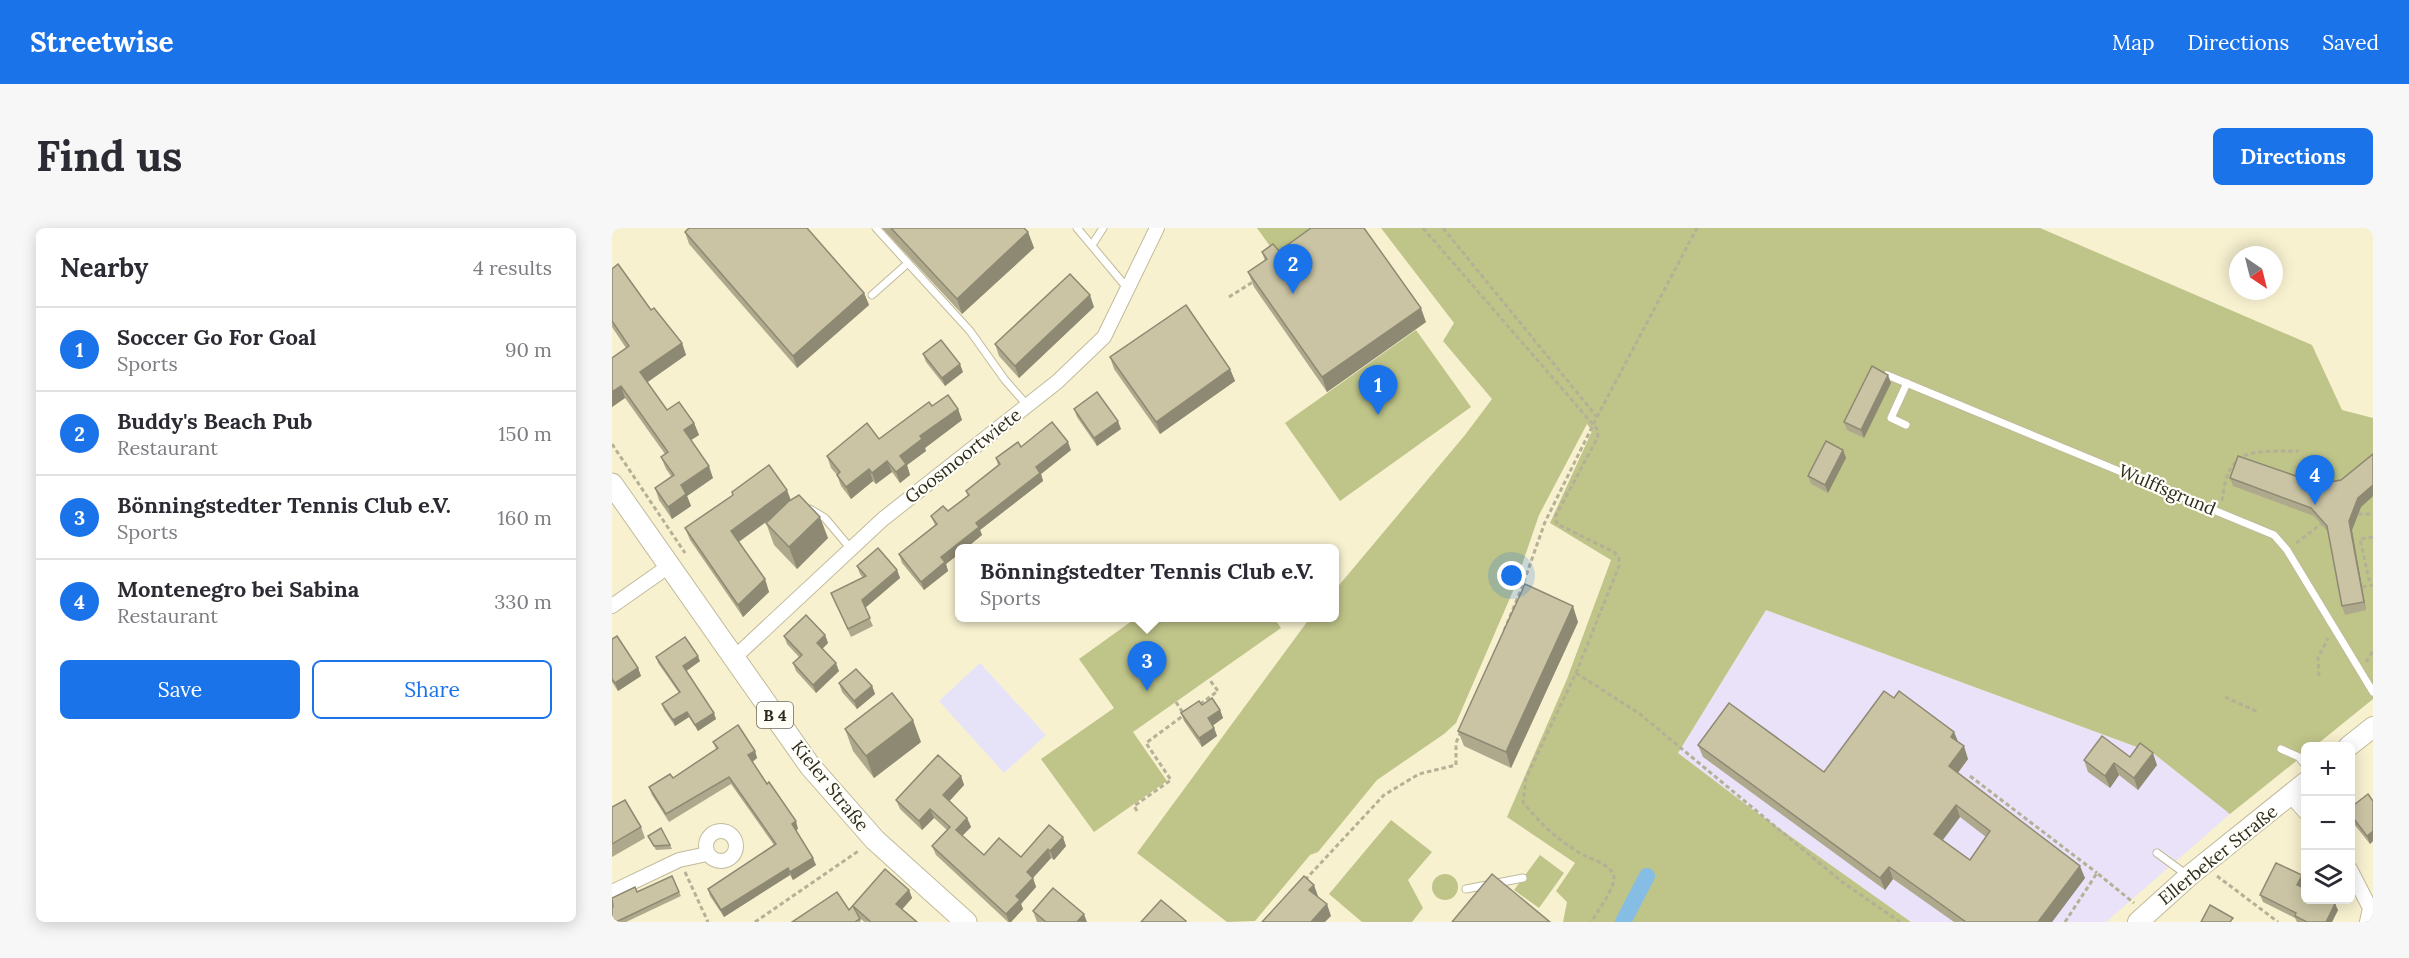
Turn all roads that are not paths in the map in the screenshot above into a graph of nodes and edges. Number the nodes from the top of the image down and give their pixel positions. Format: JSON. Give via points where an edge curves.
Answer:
{"nodes":[{"id":1,"x":876,"y":228,"type":"edge"},
{"id":2,"x":1077,"y":228,"type":"edge"},
{"id":3,"x":1103,"y":228,"type":"edge"},
{"id":4,"x":1157,"y":228,"type":"edge"},
{"id":5,"x":1092,"y":245,"type":"junction"},
{"id":6,"x":909,"y":263,"type":"junction"},
{"id":7,"x":1128,"y":289,"type":"junction"},
{"id":8,"x":872,"y":295,"type":"dead end"},
{"id":9,"x":1887,"y":375,"type":"edge"},
{"id":10,"x":1907,"y":382,"type":"junction"},
{"id":11,"x":1027,"y":405,"type":"junction"},
{"id":12,"x":1906,"y":425,"type":"dead end"},
{"id":13,"x":612,"y":484,"type":"edge"},
{"id":14,"x":798,"y":514,"type":"edge"},
{"id":15,"x":851,"y":549,"type":"junction"},
{"id":16,"x":679,"y":562,"type":"junction"},
{"id":17,"x":612,"y":606,"type":"edge"},
{"id":18,"x":734,"y":658,"type":"junction"},
{"id":19,"x":2373,"y":692,"type":"edge"},
{"id":20,"x":2373,"y":727,"type":"edge"},
{"id":21,"x":2355,"y":742,"type":"edge"},
{"id":22,"x":2281,"y":748,"type":"dead end"},
{"id":23,"x":2301,"y":760,"type":"edge"},
{"id":24,"x":2298,"y":789,"type":"edge"},
{"id":25,"x":2157,"y":853,"type":"dead end"},
{"id":26,"x":707,"y":854,"type":"dead end"},
{"id":27,"x":2189,"y":876,"type":"junction"},
{"id":28,"x":1523,"y":878,"type":"dead end"},
{"id":29,"x":2355,"y":879,"type":"edge"},
{"id":30,"x":1466,"y":889,"type":"dead end"},
{"id":31,"x":612,"y":892,"type":"edge"},
{"id":32,"x":2136,"y":913,"type":"edge"},
{"id":33,"x":966,"y":922,"type":"edge"},
{"id":34,"x":2367,"y":922,"type":"edge"}],
"edges":[{"from":1,"to":6,"type":"lane"},
{"from":2,"to":5,"type":"lane"},
{"from":3,"to":5,"type":"lane"},
{"from":4,"to":7,"type":"street","name":"Goosmoortwiete"},
{"from":5,"to":7,"type":"lane"},
{"from":6,"to":8,"type":"lane"},
{"from":6,"to":11,"type":"lane","via":[[970,331]]},
{"from":7,"to":11,"type":"street","name":"Goosmoortwiete","via":[[1104,337]]},
{"from":9,"to":10,"type":"lane","name":"Wulffsgrund"},
{"from":10,"to":12,"type":"lane","via":[[1891,418]]},
{"from":10,"to":19,"type":"lane","name":"Wulffsgrund","via":[[2274,535]]},
{"from":11,"to":15,"type":"street","name":"Goosmoortwiete"},
{"from":13,"to":16,"type":"main road","name":"Kieler Straße","number":"B 4"},
{"from":14,"to":15,"type":"lane","via":[[810,509],[825,518]]},
{"from":15,"to":18,"type":"street","name":"Goosmoortwiete"},
{"from":16,"to":17,"type":"street"},
{"from":16,"to":18,"type":"main road","name":"Kieler Straße","number":"B 4"},
{"from":18,"to":33,"type":"main road","name":"Kieler Straße","number":"B 4","via":[[810,766],[851,815]]},
{"from":20,"to":21,"type":"main road"},
{"from":22,"to":23,"type":"lane"},
{"from":24,"to":27,"type":"main road","name":"Ellerbeker Straße"},
{"from":25,"to":27,"type":"lane"},
{"from":26,"to":31,"type":"street","via":[[679,860]]},
{"from":27,"to":32,"type":"main road","name":"Ellerbeker Straße"},
{"from":28,"to":30,"type":"lane"},
{"from":29,"to":34,"type":"street","via":[[2370,908]]}]}
